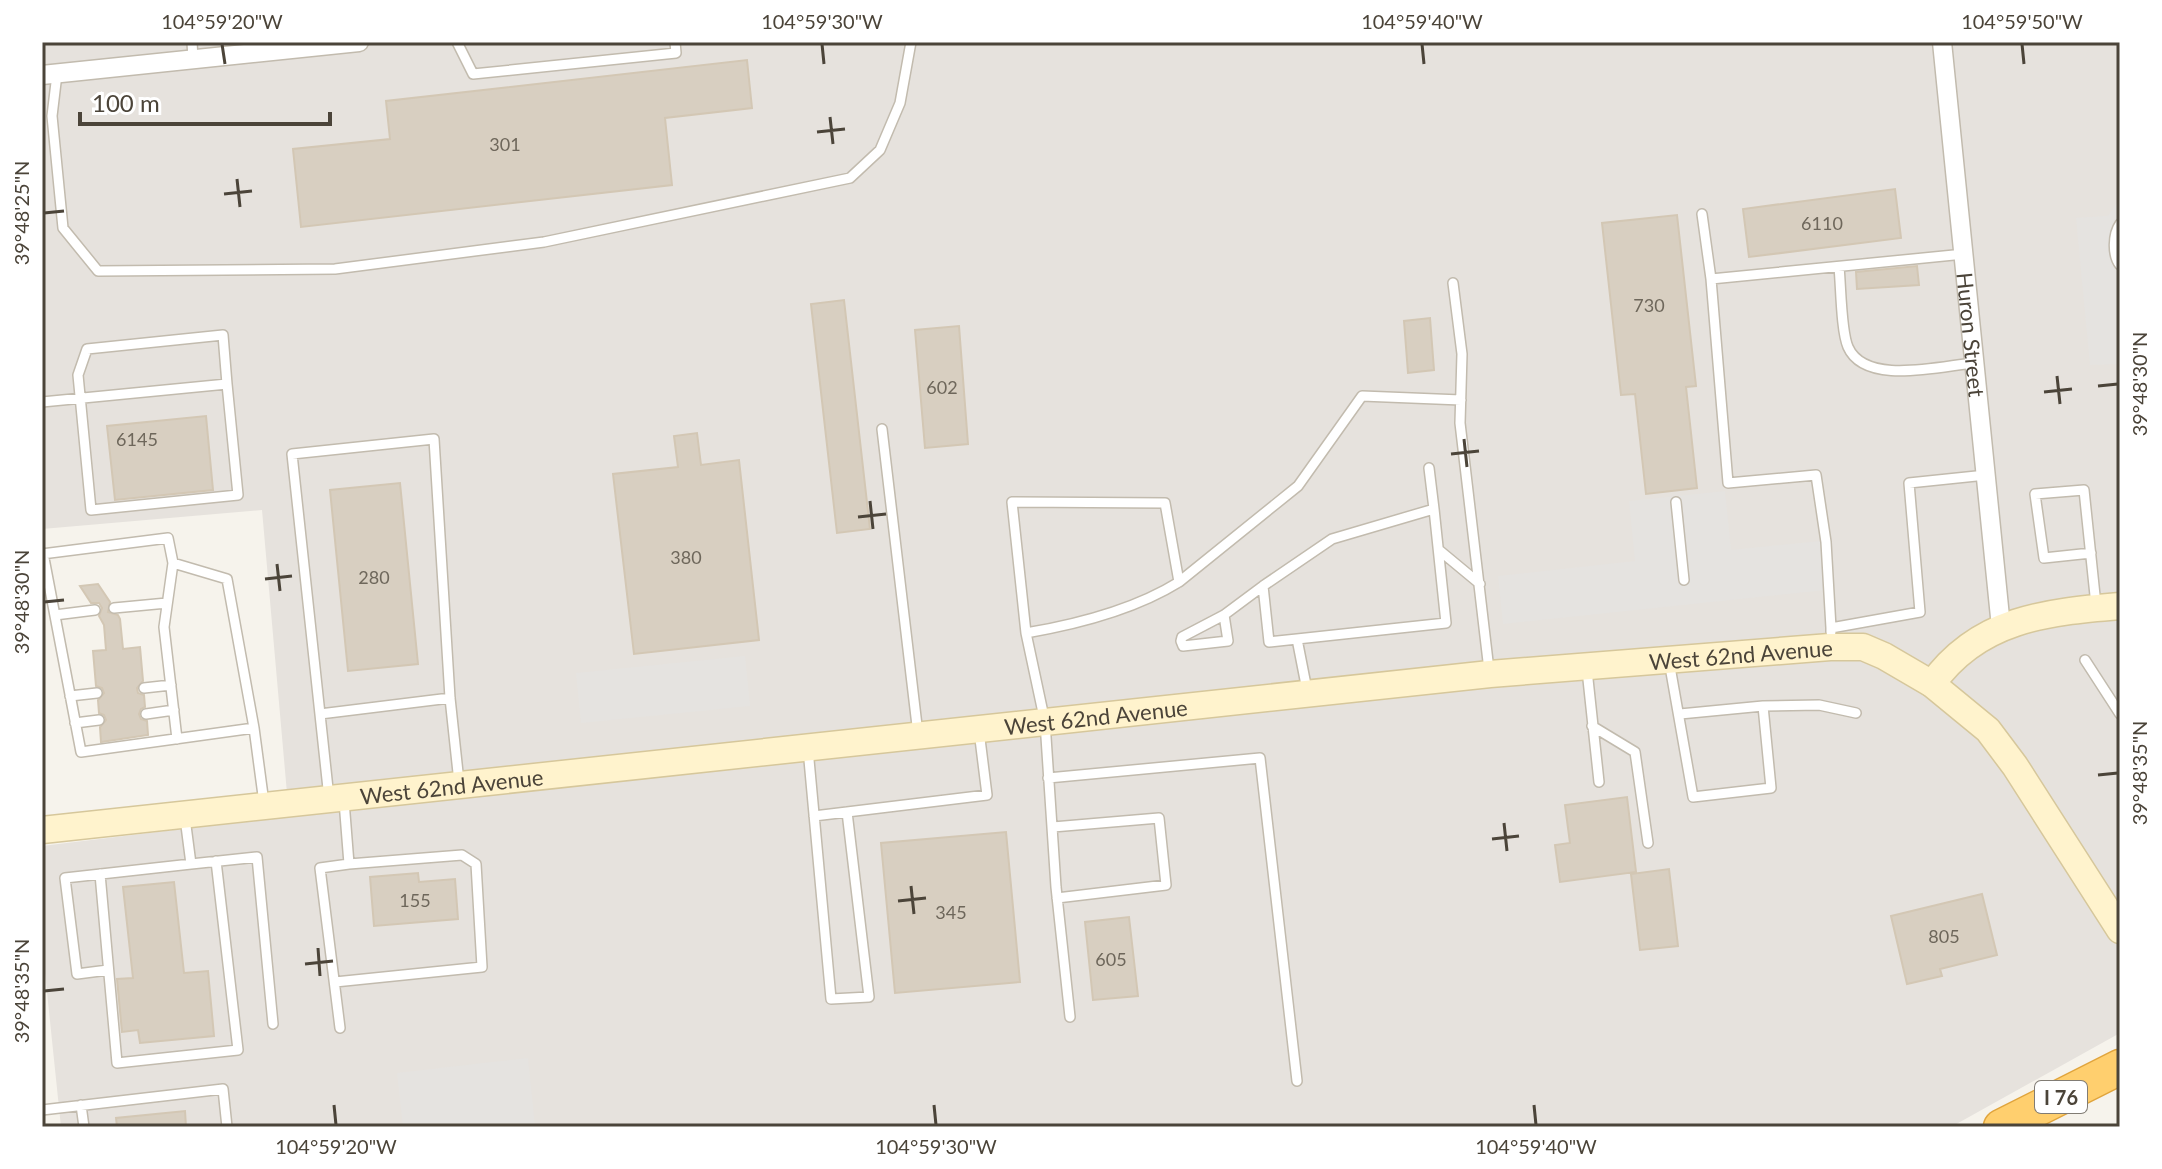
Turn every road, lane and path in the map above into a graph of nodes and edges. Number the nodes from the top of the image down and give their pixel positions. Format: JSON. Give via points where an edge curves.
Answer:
{"nodes":[{"id":1,"x":359,"y":42,"type":"edge"},
{"id":2,"x":457,"y":42,"type":"edge"},
{"id":3,"x":675,"y":42,"type":"edge"},
{"id":4,"x":911,"y":42,"type":"edge"},
{"id":5,"x":1942,"y":42,"type":"edge"},
{"id":6,"x":192,"y":50,"type":"edge"},
{"id":7,"x":50,"y":74,"type":"edge"},
{"id":8,"x":1702,"y":214,"type":"dead end"},
{"id":9,"x":2120,"y":224,"type":"edge"},
{"id":10,"x":1964,"y":254,"type":"junction"},
{"id":11,"x":2120,"y":265,"type":"edge"},
{"id":12,"x":1839,"y":267,"type":"junction"},
{"id":13,"x":1711,"y":279,"type":"junction"},
{"id":14,"x":1453,"y":283,"type":"dead end"},
{"id":15,"x":1974,"y":363,"type":"junction"},
{"id":16,"x":227,"y":384,"type":"junction"},
{"id":17,"x":80,"y":398,"type":"junction"},
{"id":18,"x":1461,"y":400,"type":"junction"},
{"id":19,"x":42,"y":402,"type":"edge"},
{"id":20,"x":882,"y":429,"type":"dead end"},
{"id":21,"x":1429,"y":468,"type":"dead end"},
{"id":22,"x":1986,"y":475,"type":"junction"},
{"id":23,"x":1676,"y":502,"type":"dead end"},
{"id":24,"x":1434,"y":509,"type":"junction"},
{"id":25,"x":1439,"y":550,"type":"junction"},
{"id":26,"x":2091,"y":553,"type":"junction"},
{"id":27,"x":42,"y":554,"type":"edge"},
{"id":28,"x":173,"y":563,"type":"junction"},
{"id":29,"x":1684,"y":580,"type":"dead end"},
{"id":30,"x":1179,"y":582,"type":"junction"},
{"id":31,"x":1480,"y":584,"type":"junction"},
{"id":32,"x":1263,"y":586,"type":"junction"},
{"id":33,"x":167,"y":603,"type":"junction"},
{"id":34,"x":2108,"y":607,"type":"edge"},
{"id":35,"x":114,"y":608,"type":"dead end"},
{"id":36,"x":95,"y":610,"type":"dead end"},
{"id":37,"x":55,"y":615,"type":"junction"},
{"id":38,"x":1224,"y":615,"type":"junction"},
{"id":39,"x":2001,"y":627,"type":"junction"},
{"id":40,"x":1026,"y":633,"type":"junction"},
{"id":41,"x":1830,"y":638,"type":"junction"},
{"id":42,"x":1297,"y":639,"type":"junction"},
{"id":43,"x":1669,"y":658,"type":"junction"},
{"id":44,"x":2085,"y":660,"type":"dead end"},
{"id":45,"x":1586,"y":666,"type":"junction"},
{"id":46,"x":1490,"y":674,"type":"junction"},
{"id":47,"x":1932,"y":684,"type":"junction"},
{"id":48,"x":171,"y":685,"type":"junction"},
{"id":49,"x":144,"y":688,"type":"dead end"},
{"id":50,"x":97,"y":693,"type":"dead end"},
{"id":51,"x":1307,"y":694,"type":"junction"},
{"id":52,"x":70,"y":696,"type":"junction"},
{"id":53,"x":450,"y":698,"type":"junction"},
{"id":54,"x":1763,"y":706,"type":"junction"},
{"id":55,"x":174,"y":710,"type":"junction"},
{"id":56,"x":1856,"y":713,"type":"dead end"},
{"id":57,"x":146,"y":714,"type":"dead end"},
{"id":58,"x":320,"y":714,"type":"junction"},
{"id":59,"x":1680,"y":714,"type":"junction"},
{"id":60,"x":2120,"y":714,"type":"edge"},
{"id":61,"x":99,"y":720,"type":"dead end"},
{"id":62,"x":1045,"y":722,"type":"junction"},
{"id":63,"x":75,"y":723,"type":"junction"},
{"id":64,"x":1592,"y":726,"type":"junction"},
{"id":65,"x":254,"y":728,"type":"junction"},
{"id":66,"x":978,"y":728,"type":"junction"},
{"id":67,"x":918,"y":734,"type":"junction"},
{"id":68,"x":177,"y":739,"type":"junction"},
{"id":69,"x":808,"y":746,"type":"junction"},
{"id":70,"x":1048,"y":778,"type":"junction"},
{"id":71,"x":1599,"y":782,"type":"dead end"},
{"id":72,"x":460,"y":786,"type":"junction"},
{"id":73,"x":336,"y":798,"type":"junction"},
{"id":74,"x":264,"y":807,"type":"junction"},
{"id":75,"x":847,"y":812,"type":"junction"},
{"id":76,"x":185,"y":815,"type":"junction"},
{"id":77,"x":814,"y":816,"type":"junction"},
{"id":78,"x":1053,"y":827,"type":"junction"},
{"id":79,"x":42,"y":830,"type":"edge"},
{"id":80,"x":1648,"y":843,"type":"dead end"},
{"id":81,"x":216,"y":861,"type":"junction"},
{"id":82,"x":191,"y":864,"type":"junction"},
{"id":83,"x":349,"y":864,"type":"junction"},
{"id":84,"x":100,"y":874,"type":"junction"},
{"id":85,"x":1057,"y":898,"type":"junction"},
{"id":86,"x":2120,"y":930,"type":"edge"},
{"id":87,"x":108,"y":970,"type":"junction"},
{"id":88,"x":335,"y":982,"type":"junction"},
{"id":89,"x":1070,"y":1017,"type":"dead end"},
{"id":90,"x":273,"y":1024,"type":"dead end"},
{"id":91,"x":340,"y":1028,"type":"dead end"},
{"id":92,"x":2120,"y":1067,"type":"edge"},
{"id":93,"x":1297,"y":1081,"type":"dead end"},
{"id":94,"x":81,"y":1105,"type":"junction"},
{"id":95,"x":42,"y":1110,"type":"edge"},
{"id":96,"x":84,"y":1127,"type":"edge"},
{"id":97,"x":227,"y":1127,"type":"edge"},
{"id":98,"x":2001,"y":1127,"type":"edge"}],
"edges":[{"from":1,"to":6,"type":"street"},
{"from":2,"to":3,"type":"lane","via":[[473,74],[676,53]]},
{"from":4,"to":7,"type":"lane","via":[[900,103],[880,150],[850,178],[544,242],[335,269],[98,271],[63,228]]},
{"from":5,"to":10,"type":"street","name":"Huron Street"},
{"from":6,"to":7,"type":"street"},
{"from":8,"to":13,"type":"lane"},
{"from":9,"to":11,"type":"lane","via":[[2115,231]]},
{"from":10,"to":12,"type":"lane"},
{"from":10,"to":15,"type":"street","name":"Huron Street"},
{"from":12,"to":13,"type":"lane"},
{"from":12,"to":15,"type":"lane","via":[[1846,345],[1856,360],[1885,372]]},
{"from":13,"to":41,"type":"lane","via":[[1728,483],[1816,475],[1826,542]]},
{"from":14,"to":18,"type":"lane","via":[[1462,354]]},
{"from":15,"to":22,"type":"street","name":"Huron Street"},
{"from":16,"to":17,"type":"lane"},
{"from":16,"to":17,"type":"lane","via":[[223,335],[87,349],[78,375]]},
{"from":16,"to":17,"type":"lane","via":[[238,495],[106,509],[91,510]]},
{"from":17,"to":19,"type":"lane"},
{"from":18,"to":30,"type":"lane","via":[[1362,396],[1298,486]]},
{"from":18,"to":31,"type":"lane"},
{"from":20,"to":67,"type":"lane"},
{"from":21,"to":24,"type":"lane"},
{"from":22,"to":39,"type":"street","name":"Huron Street"},
{"from":22,"to":41,"type":"lane","via":[[1909,483],[1920,612]]},
{"from":23,"to":29,"type":"lane"},
{"from":24,"to":25,"type":"lane"},
{"from":24,"to":32,"type":"lane","via":[[1332,539]]},
{"from":25,"to":31,"type":"lane"},
{"from":25,"to":42,"type":"lane","via":[[1446,623]]},
{"from":26,"to":26,"type":"lane","via":[[2084,490],[2035,494],[2044,558]]},
{"from":26,"to":34,"type":"lane"},
{"from":27,"to":28,"type":"lane","via":[[168,538]]},
{"from":27,"to":37,"type":"lane"},
{"from":28,"to":33,"type":"lane"},
{"from":28,"to":65,"type":"lane","via":[[227,579]]},
{"from":30,"to":40,"type":"lane","via":[[1109,613]]},
{"from":30,"to":40,"type":"lane","via":[[1165,503],[1012,502]]},
{"from":31,"to":46,"type":"lane"},
{"from":32,"to":38,"type":"lane"},
{"from":32,"to":42,"type":"lane","via":[[1269,642]]},
{"from":33,"to":35,"type":"lane"},
{"from":33,"to":48,"type":"lane","via":[[164,627]]},
{"from":34,"to":39,"type":"street"},
{"from":36,"to":37,"type":"lane"},
{"from":37,"to":52,"type":"lane"},
{"from":38,"to":38,"type":"lane","via":[[1182,637],[1183,646],[1228,641]]},
{"from":39,"to":47,"type":"street","via":[[1955,655]]},
{"from":40,"to":62,"type":"lane"},
{"from":41,"to":43,"type":"street","name":"West 62nd Avenue"},
{"from":41,"to":47,"type":"street","name":"West 62nd Avenue","via":[[1863,647]]},
{"from":42,"to":51,"type":"lane"},
{"from":43,"to":45,"type":"street","name":"West 62nd Avenue"},
{"from":43,"to":59,"type":"lane"},
{"from":44,"to":60,"type":"lane"},
{"from":45,"to":46,"type":"street","name":"West 62nd Avenue"},
{"from":45,"to":64,"type":"lane"},
{"from":46,"to":51,"type":"street","name":"West 62nd Avenue"},
{"from":47,"to":86,"type":"street","via":[[1988,730]]},
{"from":48,"to":49,"type":"lane"},
{"from":48,"to":55,"type":"lane"},
{"from":50,"to":52,"type":"lane"},
{"from":51,"to":62,"type":"street","name":"West 62nd Avenue"},
{"from":52,"to":63,"type":"lane"},
{"from":53,"to":58,"type":"lane"},
{"from":53,"to":58,"type":"lane","via":[[434,439],[292,454]]},
{"from":53,"to":72,"type":"lane"},
{"from":54,"to":56,"type":"lane","via":[[1819,705]]},
{"from":54,"to":59,"type":"lane"},
{"from":54,"to":59,"type":"lane","via":[[1771,788],[1693,797]]},
{"from":55,"to":57,"type":"lane"},
{"from":55,"to":68,"type":"lane"},
{"from":58,"to":73,"type":"lane"},
{"from":61,"to":63,"type":"lane"},
{"from":62,"to":66,"type":"street","name":"West 62nd Avenue"},
{"from":62,"to":70,"type":"lane"},
{"from":63,"to":68,"type":"lane","via":[[81,752]]},
{"from":64,"to":71,"type":"lane"},
{"from":64,"to":80,"type":"lane","via":[[1635,752]]},
{"from":65,"to":68,"type":"lane"},
{"from":65,"to":74,"type":"lane"},
{"from":66,"to":67,"type":"street","name":"West 62nd Avenue"},
{"from":66,"to":75,"type":"lane","via":[[987,795]]},
{"from":67,"to":69,"type":"street","name":"West 62nd Avenue"},
{"from":69,"to":72,"type":"street","name":"West 62nd Avenue"},
{"from":69,"to":77,"type":"lane"},
{"from":70,"to":78,"type":"lane"},
{"from":70,"to":93,"type":"lane","via":[[1260,758]]},
{"from":72,"to":73,"type":"street","name":"West 62nd Avenue"},
{"from":73,"to":74,"type":"street","name":"West 62nd Avenue"},
{"from":73,"to":83,"type":"lane"},
{"from":74,"to":76,"type":"street","name":"West 62nd Avenue"},
{"from":75,"to":77,"type":"lane"},
{"from":75,"to":77,"type":"lane","via":[[869,997],[831,999]]},
{"from":76,"to":79,"type":"street","name":"West 62nd Avenue"},
{"from":76,"to":82,"type":"lane"},
{"from":78,"to":85,"type":"lane"},
{"from":78,"to":85,"type":"lane","via":[[1159,818],[1166,885]]},
{"from":81,"to":82,"type":"lane"},
{"from":81,"to":87,"type":"lane","via":[[238,1050],[117,1063]]},
{"from":81,"to":90,"type":"lane","via":[[257,857]]},
{"from":82,"to":84,"type":"lane"},
{"from":83,"to":88,"type":"lane","via":[[320,868]]},
{"from":83,"to":88,"type":"lane","via":[[462,855],[476,864],[482,967]]},
{"from":84,"to":87,"type":"lane"},
{"from":84,"to":87,"type":"lane","via":[[65,878],[77,974]]},
{"from":85,"to":89,"type":"lane"},
{"from":88,"to":91,"type":"lane"},
{"from":92,"to":98,"type":"highway","number":"I 76"},
{"from":94,"to":95,"type":"lane"},
{"from":94,"to":96,"type":"lane"},
{"from":94,"to":97,"type":"lane","via":[[223,1089]]}]}
